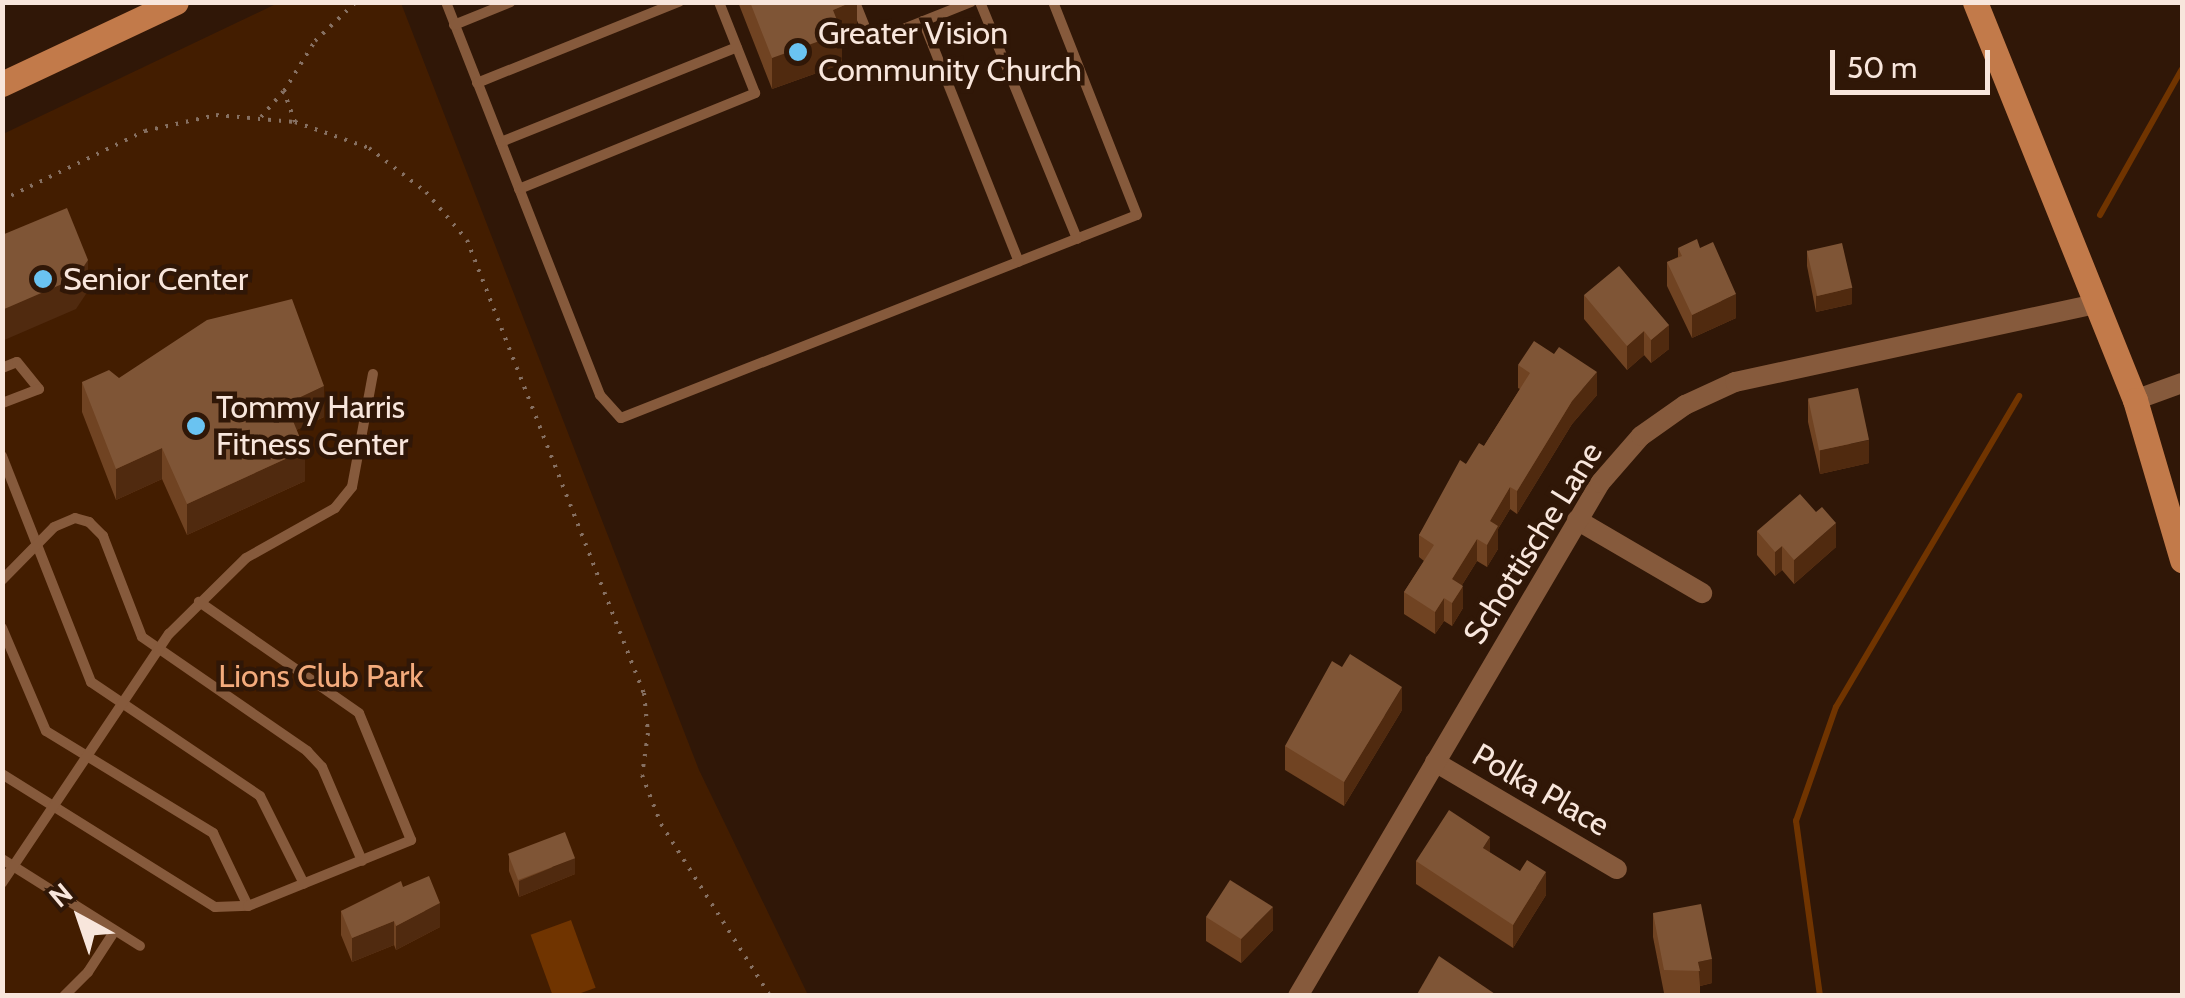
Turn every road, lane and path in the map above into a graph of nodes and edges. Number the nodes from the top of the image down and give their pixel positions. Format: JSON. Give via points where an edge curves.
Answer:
{"nodes":[{"id":1,"x":176,"y":2,"type":"edge"},
{"id":2,"x":356,"y":2,"type":"edge"},
{"id":3,"x":446,"y":2,"type":"edge"},
{"id":4,"x":511,"y":2,"type":"edge"},
{"id":5,"x":679,"y":2,"type":"edge"},
{"id":6,"x":719,"y":2,"type":"edge"},
{"id":7,"x":855,"y":2,"type":"edge"},
{"id":8,"x":971,"y":2,"type":"edge"},
{"id":9,"x":980,"y":2,"type":"edge"},
{"id":10,"x":1053,"y":2,"type":"edge"},
{"id":11,"x":1975,"y":2,"type":"edge"},
{"id":12,"x":923,"y":21,"type":"junction"},
{"id":13,"x":454,"y":25,"type":"junction"},
{"id":14,"x":737,"y":47,"type":"junction"},
{"id":15,"x":477,"y":83,"type":"junction"},
{"id":16,"x":2,"y":84,"type":"edge"},
{"id":17,"x":284,"y":91,"type":"junction"},
{"id":18,"x":260,"y":119,"type":"junction"},
{"id":19,"x":295,"y":122,"type":"junction"},
{"id":20,"x":500,"y":142,"type":"junction"},
{"id":21,"x":519,"y":190,"type":"junction"},
{"id":22,"x":2,"y":200,"type":"edge"},
{"id":23,"x":1078,"y":239,"type":"junction"},
{"id":24,"x":1019,"y":262,"type":"junction"},
{"id":25,"x":2097,"y":304,"type":"junction"},
{"id":26,"x":2,"y":368,"type":"edge"},
{"id":27,"x":373,"y":374,"type":"dead end"},
{"id":28,"x":2182,"y":383,"type":"edge"},
{"id":29,"x":2135,"y":400,"type":"junction"},
{"id":30,"x":2,"y":403,"type":"edge"},
{"id":31,"x":2,"y":456,"type":"edge"},
{"id":32,"x":1577,"y":520,"type":"junction"},
{"id":33,"x":37,"y":546,"type":"junction"},
{"id":34,"x":2182,"y":560,"type":"edge"},
{"id":35,"x":2,"y":580,"type":"edge"},
{"id":36,"x":1702,"y":594,"type":"dead end"},
{"id":37,"x":199,"y":602,"type":"junction"},
{"id":38,"x":2,"y":628,"type":"edge"},
{"id":39,"x":156,"y":652,"type":"junction"},
{"id":40,"x":120,"y":706,"type":"junction"},
{"id":41,"x":87,"y":757,"type":"junction"},
{"id":42,"x":1435,"y":762,"type":"junction"},
{"id":43,"x":2,"y":774,"type":"edge"},
{"id":44,"x":54,"y":807,"type":"junction"},
{"id":45,"x":2,"y":859,"type":"edge"},
{"id":46,"x":362,"y":860,"type":"junction"},
{"id":47,"x":14,"y":867,"type":"junction"},
{"id":48,"x":1617,"y":869,"type":"dead end"},
{"id":49,"x":2,"y":883,"type":"edge"},
{"id":50,"x":304,"y":884,"type":"junction"},
{"id":51,"x":248,"y":906,"type":"junction"},
{"id":52,"x":114,"y":932,"type":"junction"},
{"id":53,"x":140,"y":946,"type":"dead end"},
{"id":54,"x":64,"y":996,"type":"edge"},
{"id":55,"x":770,"y":996,"type":"edge"},
{"id":56,"x":1298,"y":996,"type":"edge"}],
"edges":[{"from":1,"to":16,"type":"main road"},
{"from":2,"to":17,"type":"path","via":[[315,41]]},
{"from":3,"to":13,"type":"lane"},
{"from":4,"to":13,"type":"lane"},
{"from":5,"to":15,"type":"lane"},
{"from":6,"to":14,"type":"lane"},
{"from":7,"to":12,"type":"lane","via":[[871,42]]},
{"from":8,"to":12,"type":"lane"},
{"from":9,"to":23,"type":"lane"},
{"from":10,"to":23,"type":"lane","via":[[1137,215]]},
{"from":11,"to":25,"type":"main road"},
{"from":12,"to":24,"type":"lane"},
{"from":13,"to":15,"type":"lane"},
{"from":14,"to":20,"type":"lane"},
{"from":14,"to":21,"type":"lane","via":[[755,93]]},
{"from":15,"to":20,"type":"lane"},
{"from":17,"to":18,"type":"path"},
{"from":17,"to":19,"type":"path"},
{"from":18,"to":19,"type":"path"},
{"from":18,"to":22,"type":"path","via":[[216,115],[146,131]]},
{"from":19,"to":55,"type":"path","via":[[369,148],[426,192],[467,240],[644,693],[642,776],[661,824]]},
{"from":20,"to":21,"type":"lane"},
{"from":21,"to":24,"type":"lane","via":[[600,395],[621,418]]},
{"from":23,"to":24,"type":"lane"},
{"from":25,"to":29,"type":"main road"},
{"from":25,"to":32,"type":"street","name":"Schottische Lane","via":[[1762,375],[1706,394],[1633,444]]},
{"from":26,"to":30,"type":"lane","via":[[17,362],[40,389]]},
{"from":27,"to":37,"type":"lane","via":[[352,487],[336,508],[246,558]]},
{"from":28,"to":29,"type":"street"},
{"from":29,"to":34,"type":"main road"},
{"from":31,"to":33,"type":"lane"},
{"from":32,"to":36,"type":"street"},
{"from":32,"to":42,"type":"street","name":"Schottische Lane"},
{"from":33,"to":35,"type":"lane"},
{"from":33,"to":39,"type":"lane","via":[[64,523],[88,522],[103,536],[142,637]]},
{"from":33,"to":40,"type":"lane","via":[[92,682]]},
{"from":37,"to":39,"type":"lane"},
{"from":37,"to":46,"type":"lane","via":[[348,702],[370,728],[411,840]]},
{"from":38,"to":41,"type":"lane","via":[[35,718]]},
{"from":39,"to":40,"type":"lane"},
{"from":39,"to":46,"type":"lane","via":[[307,751],[322,768]]},
{"from":40,"to":41,"type":"lane"},
{"from":40,"to":50,"type":"lane","via":[[260,796]]},
{"from":41,"to":44,"type":"lane"},
{"from":41,"to":51,"type":"lane","via":[[212,834]]},
{"from":42,"to":48,"type":"street","name":"Polka Place"},
{"from":42,"to":56,"type":"street","name":"Schottische Lane"},
{"from":43,"to":44,"type":"lane"},
{"from":44,"to":47,"type":"lane"},
{"from":44,"to":51,"type":"lane","via":[[200,902]]},
{"from":45,"to":47,"type":"lane"},
{"from":46,"to":50,"type":"lane"},
{"from":47,"to":49,"type":"lane"},
{"from":47,"to":52,"type":"lane"},
{"from":50,"to":51,"type":"lane"},
{"from":52,"to":53,"type":"lane"},
{"from":52,"to":54,"type":"lane"}]}
